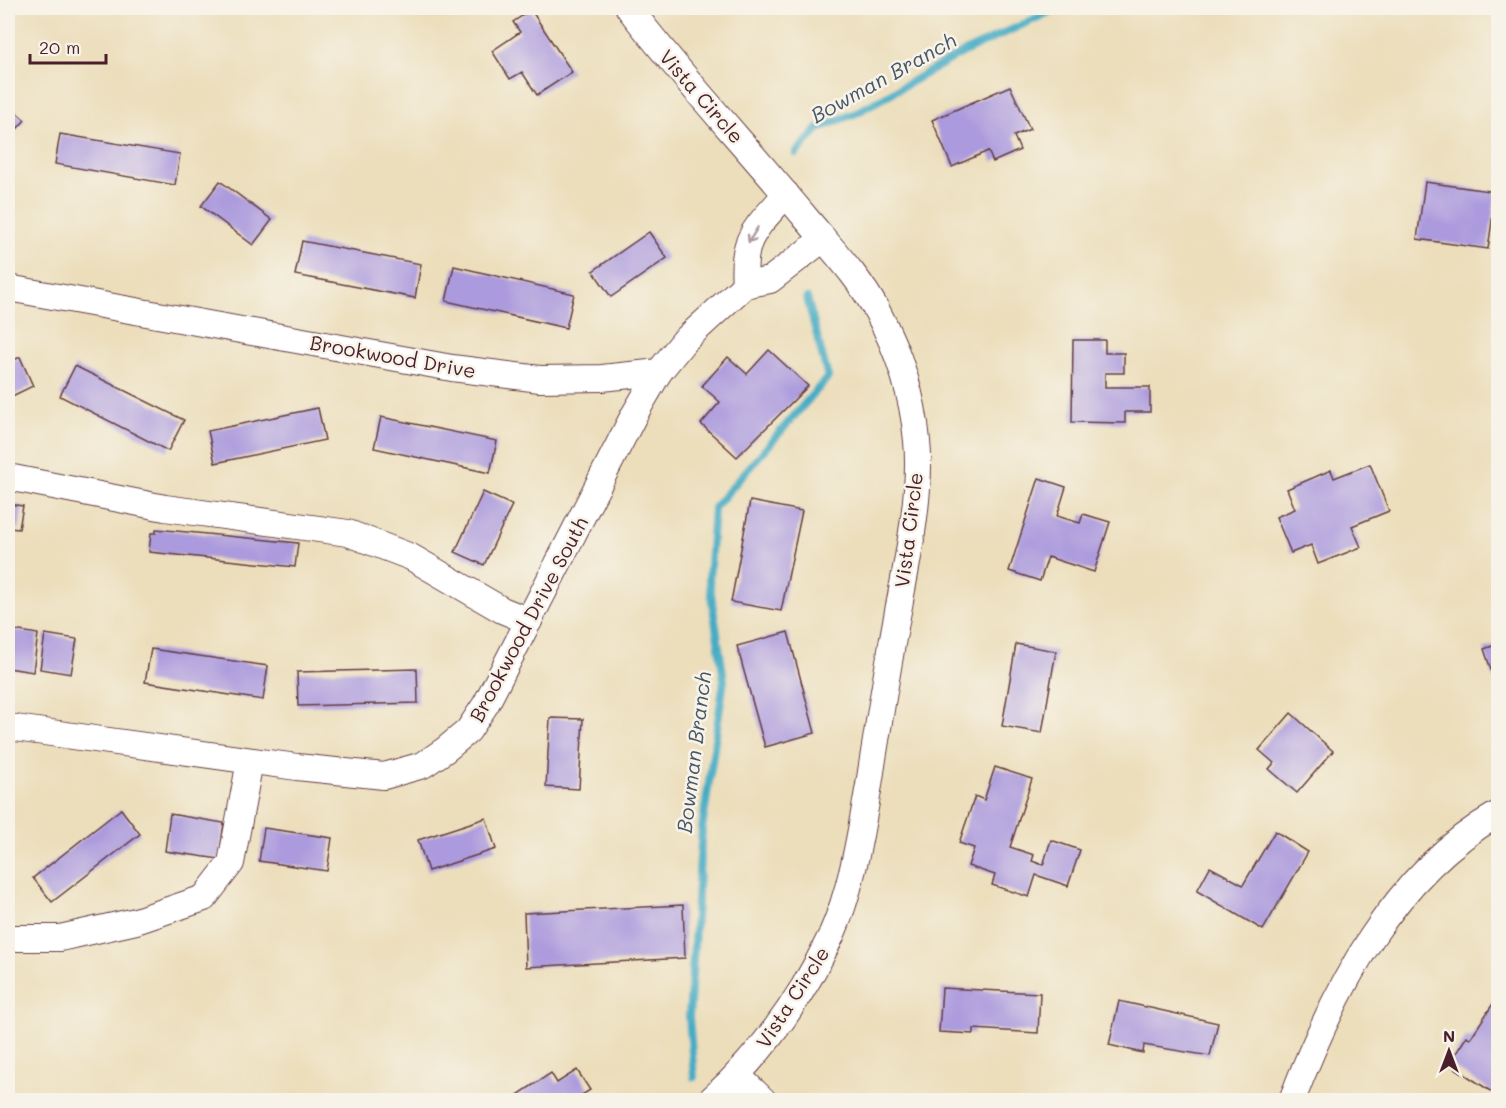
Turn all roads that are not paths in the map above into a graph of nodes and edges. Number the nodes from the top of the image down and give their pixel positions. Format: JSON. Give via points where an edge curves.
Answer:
{"nodes":[{"id":1,"x":629,"y":8,"type":"edge"},
{"id":2,"x":786,"y":194,"type":"junction"},
{"id":3,"x":823,"y":238,"type":"junction"},
{"id":4,"x":745,"y":285,"type":"junction"},
{"id":5,"x":8,"y":288,"type":"edge"},
{"id":6,"x":659,"y":372,"type":"junction"},
{"id":7,"x":8,"y":477,"type":"edge"},
{"id":8,"x":529,"y":621,"type":"junction"},
{"id":9,"x":8,"y":727,"type":"edge"},
{"id":10,"x":250,"y":761,"type":"junction"},
{"id":11,"x":1498,"y":814,"type":"edge"},
{"id":12,"x":8,"y":938,"type":"edge"},
{"id":13,"x":738,"y":1076,"type":"junction"},
{"id":14,"x":711,"y":1101,"type":"edge"},
{"id":15,"x":763,"y":1101,"type":"edge"},
{"id":16,"x":1292,"y":1101,"type":"edge"}],
"edges":[{"from":1,"to":2,"type":"street","name":"Vista Circle"},
{"from":2,"to":3,"type":"street","name":"Vista Circle"},
{"from":2,"to":4,"type":"street","one_way":true,"via":[[751,235],[743,258]]},
{"from":3,"to":4,"type":"street","via":[[770,280]]},
{"from":3,"to":13,"type":"street","name":"Vista Circle","via":[[876,309],[895,351],[910,396],[918,442],[916,484],[862,824],[845,901],[807,981]]},
{"from":4,"to":6,"type":"street","via":[[684,341]]},
{"from":5,"to":6,"type":"street","name":"Brookwood Drive","via":[[452,368],[529,378],[602,378]]},
{"from":6,"to":8,"type":"street","name":"Brookwood Drive South"},
{"from":7,"to":8,"type":"street","via":[[165,508],[348,533],[411,557],[502,610]]},
{"from":8,"to":10,"type":"street","name":"Brookwood Drive South","via":[[468,731],[423,765],[384,776]]},
{"from":9,"to":10,"type":"street","name":"Brookwood Drive South"},
{"from":10,"to":12,"type":"street","via":[[231,863],[204,898],[136,921],[60,938]]},
{"from":11,"to":16,"type":"street","via":[[1445,852],[1399,901],[1350,971]]},
{"from":13,"to":14,"type":"street","name":"Vista Circle"},
{"from":13,"to":15,"type":"street"}]}
